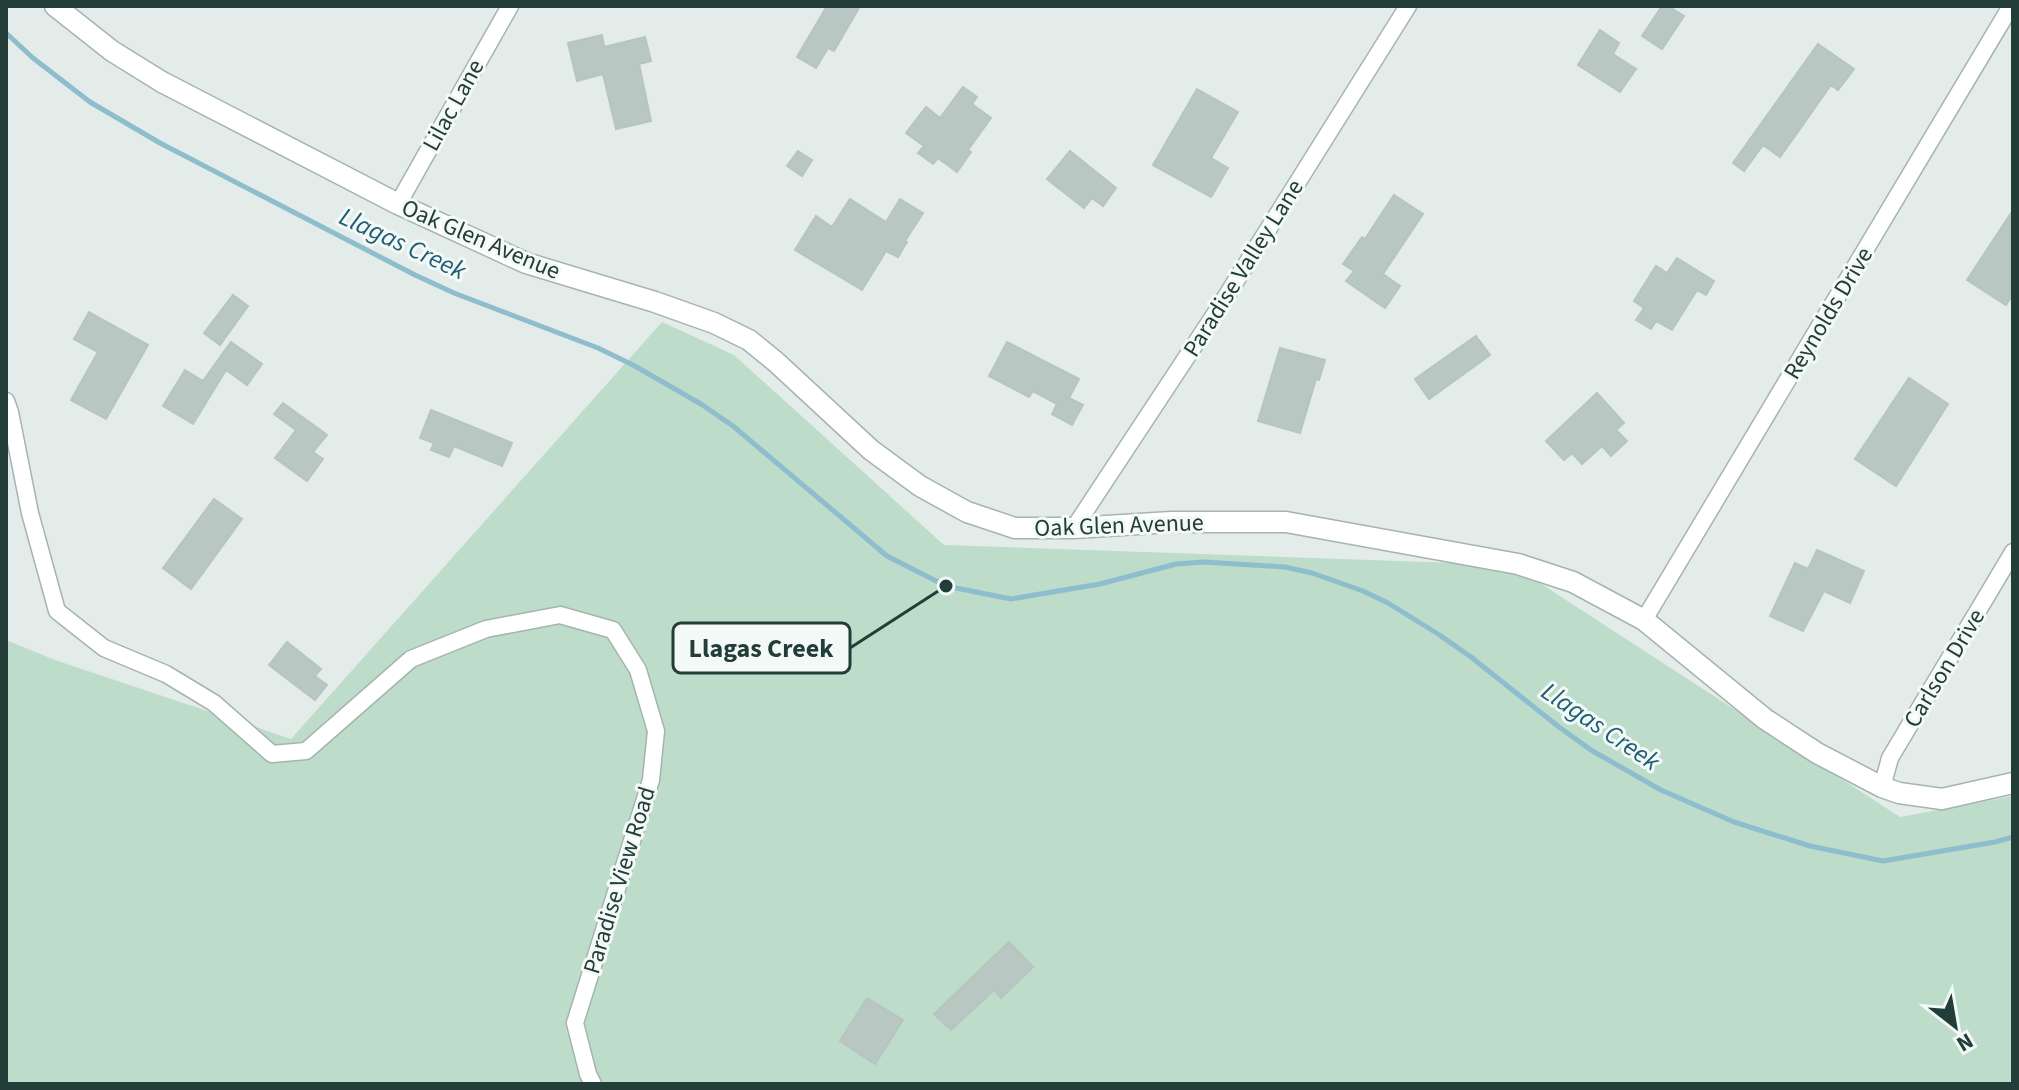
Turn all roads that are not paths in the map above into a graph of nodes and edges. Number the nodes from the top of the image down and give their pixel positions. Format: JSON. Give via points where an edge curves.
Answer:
{"nodes":[{"id":1,"x":55,"y":6,"type":"edge"},
{"id":2,"x":510,"y":6,"type":"edge"},
{"id":3,"x":1408,"y":6,"type":"edge"},
{"id":4,"x":2011,"y":6,"type":"edge"},
{"id":5,"x":398,"y":204,"type":"junction"},
{"id":6,"x":6,"y":401,"type":"edge"},
{"id":7,"x":1074,"y":528,"type":"junction"},
{"id":8,"x":2013,"y":552,"type":"edge"},
{"id":9,"x":1644,"y":620,"type":"junction"},
{"id":10,"x":2013,"y":783,"type":"edge"},
{"id":11,"x":1882,"y":787,"type":"junction"},
{"id":12,"x":593,"y":1084,"type":"edge"}],
"edges":[{"from":1,"to":5,"type":"street","name":"Oak Glen Avenue","via":[[162,82]]},
{"from":2,"to":5,"type":"street","name":"Lilac Lane"},
{"from":3,"to":7,"type":"street","name":"Paradise Valley Lane"},
{"from":4,"to":9,"type":"street","name":"Reynolds Drive"},
{"from":5,"to":7,"type":"street","name":"Oak Glen Avenue","via":[[526,263],[655,302],[749,340],[871,450],[967,512],[1015,528]]},
{"from":6,"to":12,"type":"street","name":"Paradise View Road","via":[[57,611],[104,648],[166,674],[214,703],[272,754],[306,751],[411,659],[486,629],[560,615],[613,630],[638,670],[656,731],[651,780],[575,1023]]},
{"from":7,"to":9,"type":"street","name":"Oak Glen Avenue","via":[[1286,522],[1518,564],[1573,582]]},
{"from":8,"to":11,"type":"street","name":"Carlson Drive","via":[[1890,758]]},
{"from":9,"to":11,"type":"street","name":"Oak Glen Avenue","via":[[1765,719]]},
{"from":10,"to":11,"type":"street","name":"Oak Glen Avenue","via":[[1942,799]]}]}
